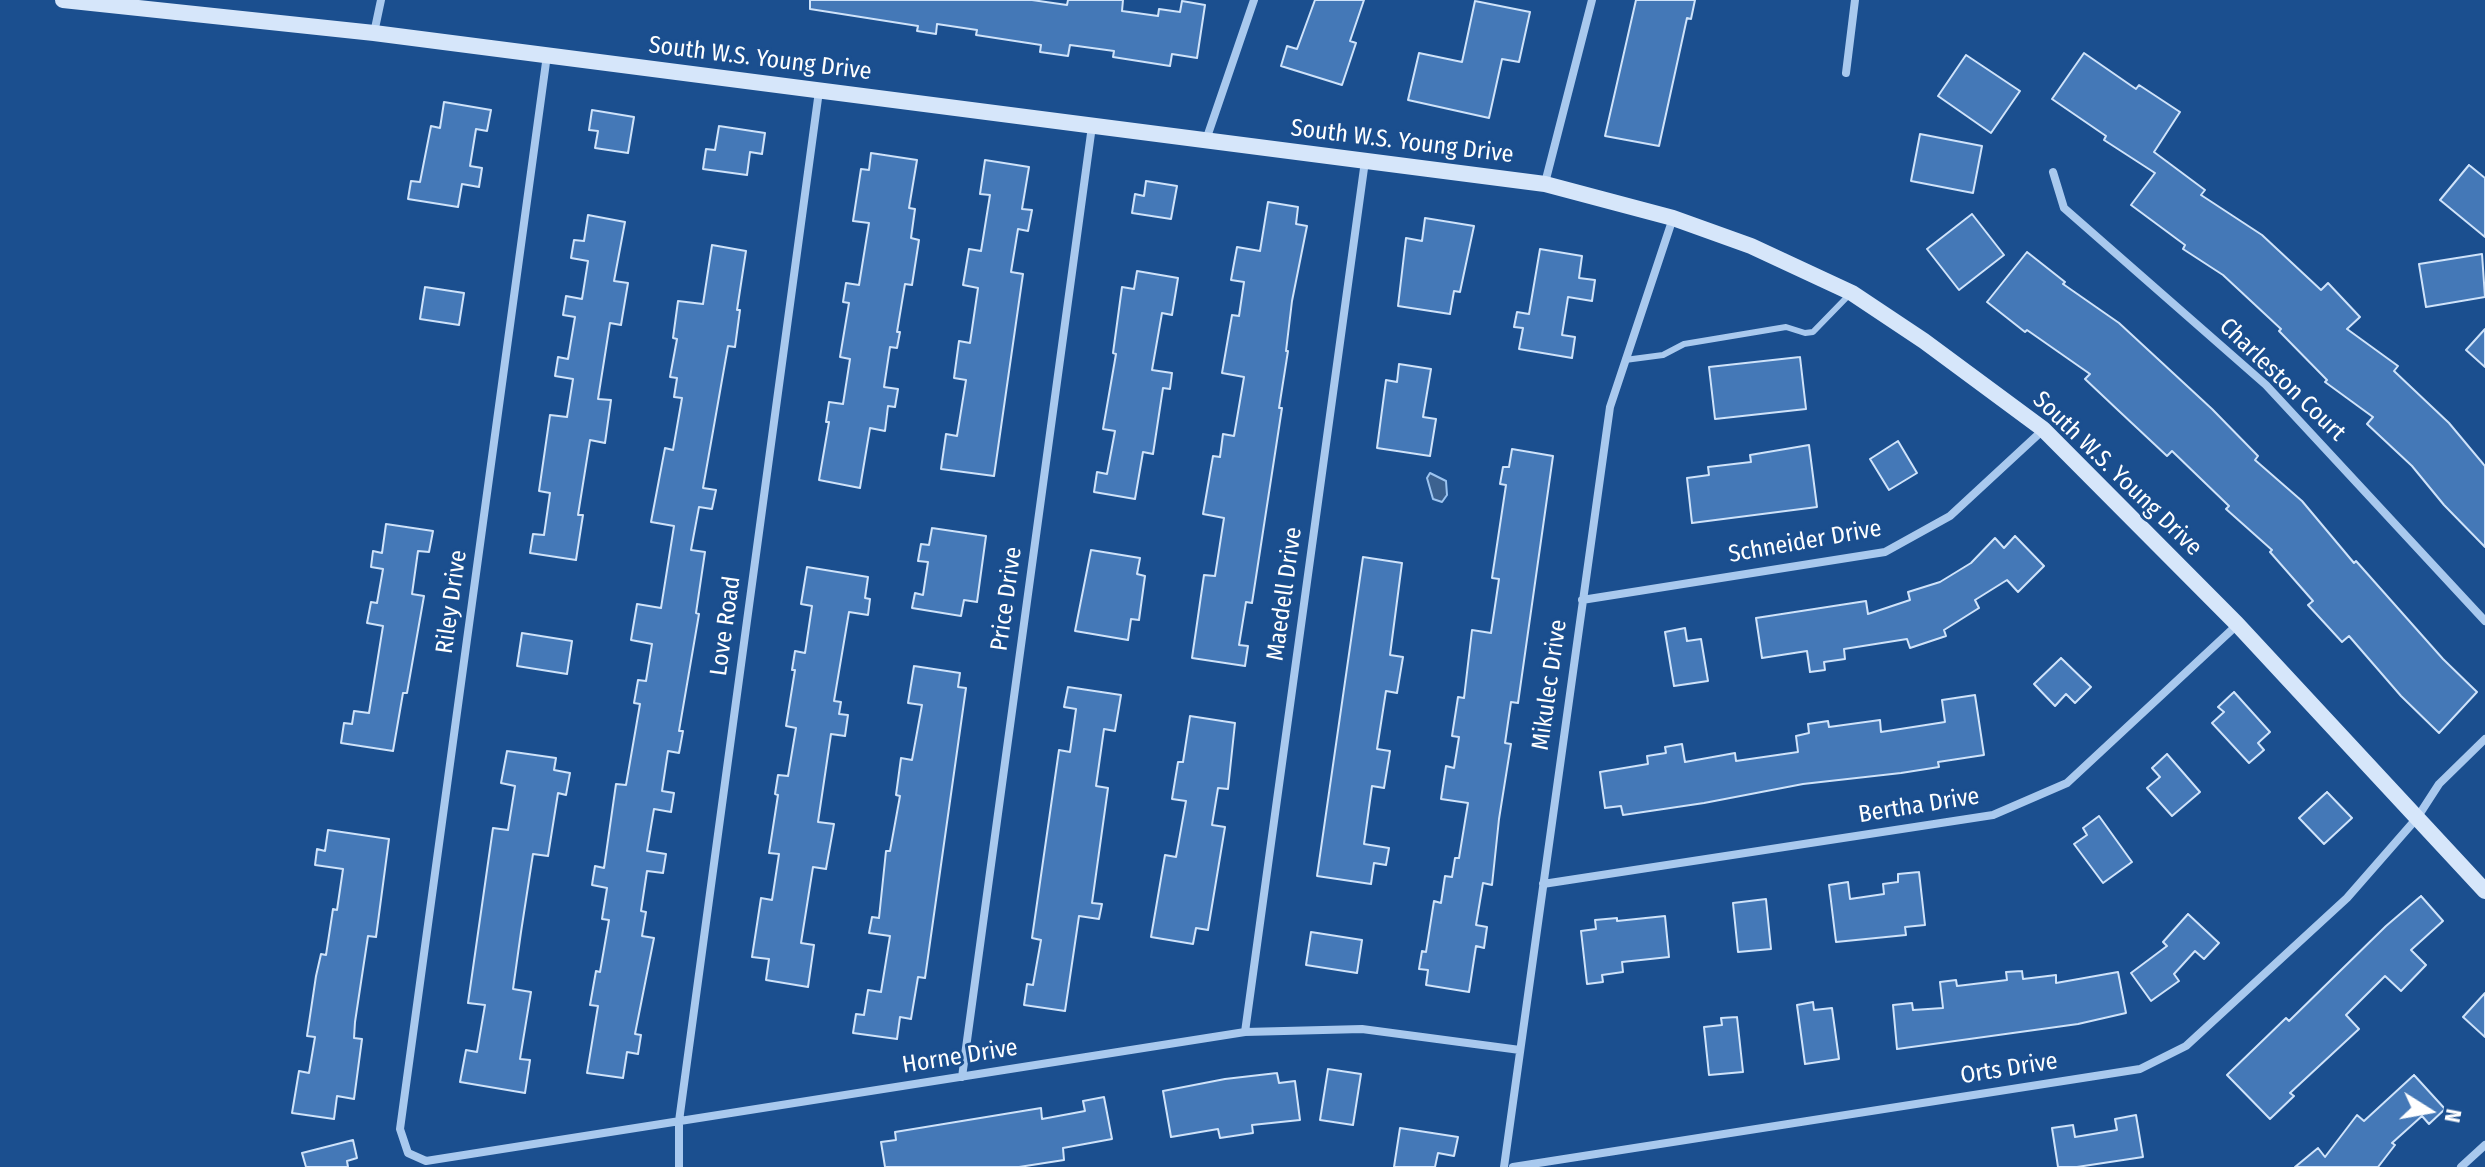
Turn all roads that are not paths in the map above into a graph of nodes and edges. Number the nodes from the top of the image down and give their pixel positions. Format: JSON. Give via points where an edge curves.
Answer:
{"nodes":[{"id":1,"x":63,"y":0,"type":"edge"},
{"id":2,"x":381,"y":0,"type":"edge"},
{"id":3,"x":1254,"y":0,"type":"edge"},
{"id":4,"x":1592,"y":0,"type":"edge"},
{"id":5,"x":1855,"y":0,"type":"edge"},
{"id":6,"x":374,"y":33,"type":"junction"},
{"id":7,"x":547,"y":55,"type":"junction"},
{"id":8,"x":1846,"y":73,"type":"dead end"},
{"id":9,"x":820,"y":90,"type":"junction"},
{"id":10,"x":1092,"y":126,"type":"junction"},
{"id":11,"x":1205,"y":141,"type":"junction"},
{"id":12,"x":1365,"y":161,"type":"junction"},
{"id":13,"x":2053,"y":172,"type":"dead end"},
{"id":14,"x":1545,"y":184,"type":"junction"},
{"id":15,"x":1673,"y":218,"type":"junction"},
{"id":16,"x":1852,"y":293,"type":"junction"},
{"id":17,"x":1625,"y":360,"type":"junction"},
{"id":18,"x":2043,"y":429,"type":"junction"},
{"id":19,"x":1582,"y":600,"type":"junction"},
{"id":20,"x":2485,"y":621,"type":"edge"},
{"id":21,"x":2237,"y":624,"type":"junction"},
{"id":22,"x":2485,"y":739,"type":"edge"},
{"id":23,"x":2417,"y":818,"type":"junction"},
{"id":24,"x":1543,"y":884,"type":"junction"},
{"id":25,"x":2485,"y":891,"type":"edge"},
{"id":26,"x":1245,"y":1032,"type":"junction"},
{"id":27,"x":1520,"y":1050,"type":"junction"},
{"id":28,"x":962,"y":1077,"type":"junction"},
{"id":29,"x":679,"y":1121,"type":"junction"},
{"id":30,"x":2484,"y":1149,"type":"edge"},
{"id":31,"x":408,"y":1153,"type":"joint"},
{"id":32,"x":679,"y":1167,"type":"edge"},
{"id":33,"x":1504,"y":1167,"type":"edge"},
{"id":34,"x":1513,"y":1167,"type":"edge"},
{"id":35,"x":2461,"y":1167,"type":"edge"}],
"edges":[{"from":1,"to":6,"type":"main road","name":"South W.S. Young Drive"},
{"from":2,"to":6,"type":"street"},
{"from":3,"to":11,"type":"street"},
{"from":4,"to":14,"type":"street"},
{"from":5,"to":8,"type":"street"},
{"from":6,"to":7,"type":"main road","name":"South W.S. Young Drive"},
{"from":7,"to":9,"type":"main road","name":"South W.S. Young Drive"},
{"from":7,"to":31,"type":"street","name":"Riley Drive","via":[[400,1129]]},
{"from":9,"to":10,"type":"main road","name":"South W.S. Young Drive"},
{"from":9,"to":29,"type":"street","name":"Love Road"},
{"from":10,"to":11,"type":"main road","name":"South W.S. Young Drive"},
{"from":10,"to":28,"type":"street","name":"Price Drive"},
{"from":11,"to":12,"type":"main road","name":"South W.S. Young Drive"},
{"from":12,"to":14,"type":"main road","name":"South W.S. Young Drive"},
{"from":12,"to":26,"type":"street","name":"Maedell Drive"},
{"from":13,"to":20,"type":"street","name":"Charleston Court","via":[[2064,208],[2266,385]]},
{"from":14,"to":15,"type":"main road","name":"South W.S. Young Drive"},
{"from":15,"to":16,"type":"main road","name":"South W.S. Young Drive","via":[[1751,246]]},
{"from":15,"to":17,"type":"street","name":"Mikulec Drive"},
{"from":16,"to":17,"type":"lane","via":[[1813,332],[1786,327]]},
{"from":16,"to":18,"type":"main road","name":"South W.S. Young Drive"},
{"from":17,"to":19,"type":"street","name":"Mikulec Drive","via":[[1610,407]]},
{"from":18,"to":19,"type":"street","name":"Schneider Drive","via":[[1950,516],[1885,552]]},
{"from":18,"to":21,"type":"main road","name":"South W.S. Young Drive"},
{"from":19,"to":24,"type":"street","name":"Mikulec Drive"},
{"from":21,"to":23,"type":"main road","name":"South W.S. Young Drive"},
{"from":21,"to":24,"type":"street","name":"Bertha Drive","via":[[2067,783],[1993,815]]},
{"from":22,"to":23,"type":"street","via":[[2439,784]]},
{"from":23,"to":25,"type":"main road","name":"South W.S. Young Drive"},
{"from":23,"to":34,"type":"street","name":"Orts Drive","via":[[2347,898],[2186,1046],[2140,1069]]},
{"from":24,"to":27,"type":"street","name":"Mikulec Drive"},
{"from":26,"to":27,"type":"street","name":"Horne Drive","via":[[1362,1029]]},
{"from":26,"to":28,"type":"street","name":"Horne Drive"},
{"from":27,"to":33,"type":"street","name":"Mikulec Drive"},
{"from":28,"to":29,"type":"street","name":"Horne Drive"},
{"from":29,"to":31,"type":"street","name":"Horne Drive","via":[[426,1161]]},
{"from":29,"to":32,"type":"street","name":"Love Road"},
{"from":30,"to":35,"type":"street"}]}
